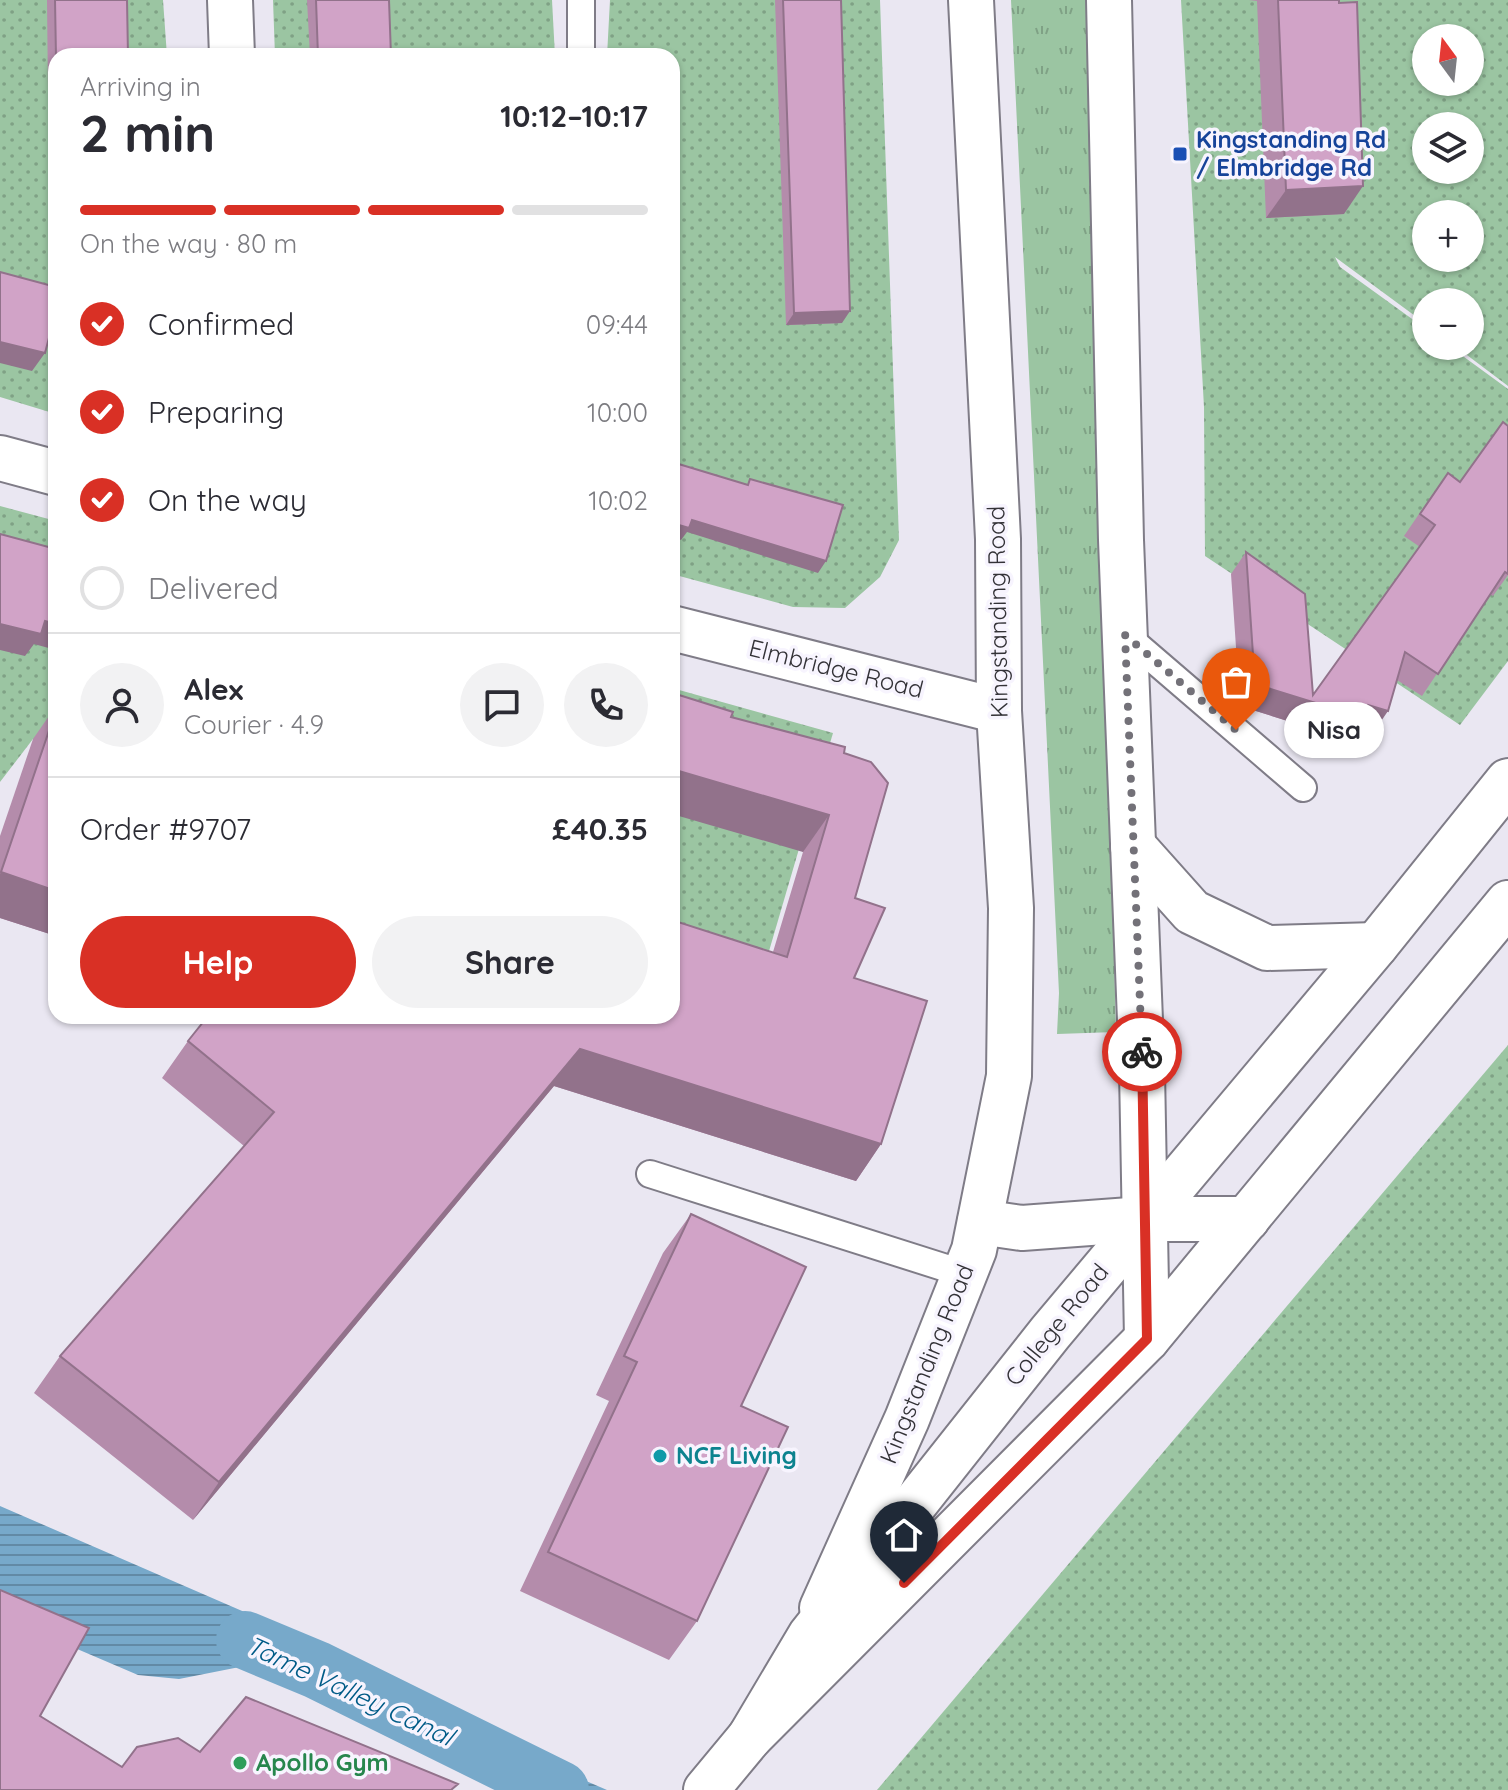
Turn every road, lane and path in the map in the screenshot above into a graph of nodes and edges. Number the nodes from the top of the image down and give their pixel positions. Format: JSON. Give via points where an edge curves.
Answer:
{"nodes":[{"id":1,"x":230,"y":0,"type":"edge"},
{"id":2,"x":581,"y":0,"type":"edge"},
{"id":3,"x":971,"y":0,"type":"edge"},
{"id":4,"x":1109,"y":0,"type":"edge"},
{"id":5,"x":232,"y":48,"type":"edge"},
{"id":6,"x":581,"y":48,"type":"edge"},
{"id":7,"x":0,"y":458,"type":"edge"},
{"id":8,"x":48,"y":471,"type":"edge"},
{"id":9,"x":680,"y":630,"type":"edge"},
{"id":10,"x":1125,"y":635,"type":"junction"},
{"id":11,"x":999,"y":711,"type":"junction"},
{"id":12,"x":1508,"y":781,"type":"edge"},
{"id":13,"x":1303,"y":788,"type":"dead end"},
{"id":14,"x":1133,"y":846,"type":"junction"},
{"id":15,"x":1508,"y":903,"type":"edge"},
{"id":16,"x":1376,"y":945,"type":"junction"},
{"id":17,"x":650,"y":1174,"type":"dead end"},
{"id":18,"x":1144,"y":1219,"type":"junction"},
{"id":19,"x":1247,"y":1219,"type":"junction"},
{"id":20,"x":980,"y":1222,"type":"junction"},
{"id":21,"x":965,"y":1274,"type":"junction"},
{"id":22,"x":1147,"y":1339,"type":"junction"},
{"id":23,"x":810,"y":1636,"type":"junction"},
{"id":24,"x":750,"y":1737,"type":"junction"},
{"id":25,"x":706,"y":1790,"type":"edge"}],
"edges":[{"from":1,"to":5,"type":"main road"},
{"from":2,"to":6,"type":"lane"},
{"from":3,"to":11,"type":"main road","name":"Kingstanding Road","via":[[998,539]]},
{"from":4,"to":10,"type":"main road"},
{"from":7,"to":8,"type":"main road"},
{"from":9,"to":11,"type":"main road","name":"Elmbridge Road"},
{"from":10,"to":13,"type":"lane"},
{"from":10,"to":14,"type":"main road"},
{"from":11,"to":20,"type":"main road","name":"Kingstanding Road","via":[[1011,908],[1009,1076]]},
{"from":12,"to":16,"type":"main road","name":"College Road"},
{"from":14,"to":16,"type":"main road","via":[[1192,912],[1267,948]]},
{"from":14,"to":18,"type":"main road"},
{"from":15,"to":19,"type":"main road","name":"College Road"},
{"from":16,"to":18,"type":"main road","name":"College Road"},
{"from":17,"to":21,"type":"lane"},
{"from":18,"to":19,"type":"main road"},
{"from":18,"to":20,"type":"main road","via":[[1022,1228]]},
{"from":18,"to":22,"type":"main road"},
{"from":18,"to":23,"type":"main road","name":"College Road"},
{"from":19,"to":22,"type":"main road","name":"College Road"},
{"from":20,"to":21,"type":"main road","name":"Kingstanding Road"},
{"from":21,"to":23,"type":"main road","name":"Kingstanding Road"},
{"from":22,"to":24,"type":"main road","name":"College Road"},
{"from":23,"to":24,"type":"main road","name":"College Road"},
{"from":24,"to":25,"type":"main road","name":"College Road"}]}
